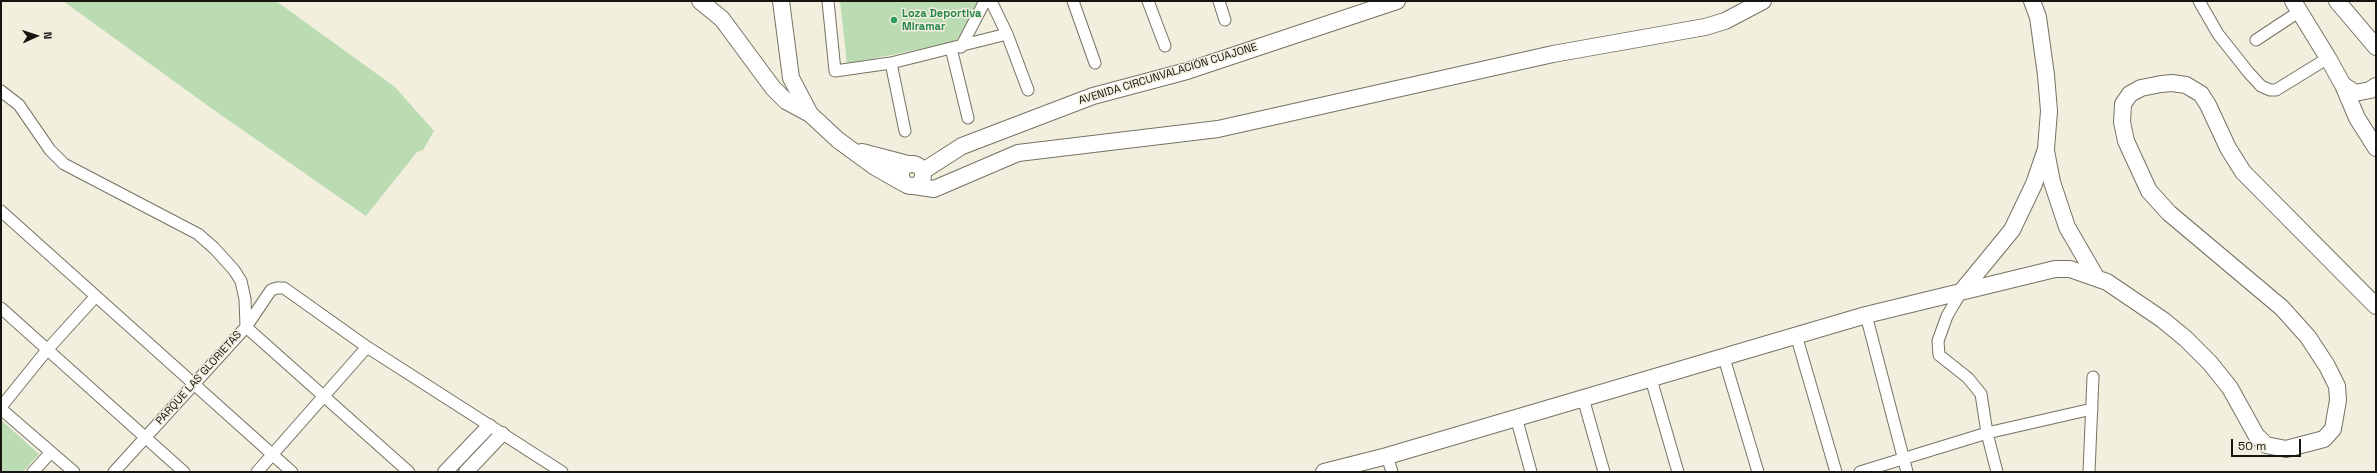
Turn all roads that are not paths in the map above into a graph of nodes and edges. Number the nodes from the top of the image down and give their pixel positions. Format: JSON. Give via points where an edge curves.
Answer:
{"nodes":[{"id":1,"x":700,"y":1,"type":"edge"},
{"id":2,"x":781,"y":1,"type":"edge"},
{"id":3,"x":828,"y":1,"type":"edge"},
{"id":4,"x":984,"y":1,"type":"edge"},
{"id":5,"x":991,"y":1,"type":"edge"},
{"id":6,"x":1073,"y":1,"type":"edge"},
{"id":7,"x":1148,"y":1,"type":"edge"},
{"id":8,"x":1219,"y":1,"type":"edge"},
{"id":9,"x":1397,"y":1,"type":"edge"},
{"id":10,"x":1763,"y":1,"type":"edge"},
{"id":11,"x":2032,"y":1,"type":"edge"},
{"id":12,"x":2199,"y":1,"type":"edge"},
{"id":13,"x":2337,"y":1,"type":"edge"},
{"id":14,"x":2297,"y":6,"type":"edge"},
{"id":15,"x":1225,"y":20,"type":"dead end"},
{"id":16,"x":1007,"y":34,"type":"junction"},
{"id":17,"x":2256,"y":40,"type":"dead end"},
{"id":18,"x":1165,"y":46,"type":"dead end"},
{"id":19,"x":2376,"y":47,"type":"edge"},
{"id":20,"x":956,"y":48,"type":"junction"},
{"id":21,"x":2328,"y":58,"type":"junction"},
{"id":22,"x":1095,"y":63,"type":"dead end"},
{"id":23,"x":891,"y":64,"type":"junction"},
{"id":24,"x":2343,"y":85,"type":"junction"},
{"id":25,"x":2376,"y":86,"type":"edge"},
{"id":26,"x":1028,"y":90,"type":"dead end"},
{"id":27,"x":1,"y":91,"type":"edge"},
{"id":28,"x":810,"y":114,"type":"junction"},
{"id":29,"x":968,"y":118,"type":"dead end"},
{"id":30,"x":905,"y":131,"type":"dead end"},
{"id":31,"x":2376,"y":148,"type":"edge"},
{"id":32,"x":2046,"y":149,"type":"junction"},
{"id":33,"x":914,"y":174,"type":"junction"},
{"id":34,"x":1,"y":211,"type":"edge"},
{"id":35,"x":2096,"y":277,"type":"junction"},
{"id":36,"x":1961,"y":292,"type":"junction"},
{"id":37,"x":96,"y":296,"type":"junction"},
{"id":38,"x":2376,"y":306,"type":"edge"},
{"id":39,"x":1,"y":308,"type":"edge"},
{"id":40,"x":1866,"y":315,"type":"junction"},
{"id":41,"x":246,"y":327,"type":"junction"},
{"id":42,"x":1796,"y":335,"type":"junction"},
{"id":43,"x":367,"y":347,"type":"junction"},
{"id":44,"x":47,"y":350,"type":"junction"},
{"id":45,"x":1724,"y":358,"type":"junction"},
{"id":46,"x":2093,"y":377,"type":"dead end"},
{"id":47,"x":1651,"y":379,"type":"junction"},
{"id":48,"x":192,"y":384,"type":"junction"},
{"id":49,"x":324,"y":398,"type":"junction"},
{"id":50,"x":1583,"y":398,"type":"junction"},
{"id":51,"x":1,"y":408,"type":"edge"},
{"id":52,"x":2092,"y":409,"type":"junction"},
{"id":53,"x":1516,"y":417,"type":"junction"},
{"id":54,"x":489,"y":426,"type":"junction"},
{"id":55,"x":1987,"y":433,"type":"junction"},
{"id":56,"x":502,"y":434,"type":"junction"},
{"id":57,"x":145,"y":438,"type":"junction"},
{"id":58,"x":51,"y":452,"type":"junction"},
{"id":59,"x":273,"y":455,"type":"junction"},
{"id":60,"x":1387,"y":456,"type":"junction"},
{"id":61,"x":1904,"y":459,"type":"junction"},
{"id":62,"x":33,"y":472,"type":"edge"},
{"id":63,"x":74,"y":472,"type":"edge"},
{"id":64,"x":114,"y":472,"type":"edge"},
{"id":65,"x":184,"y":472,"type":"edge"},
{"id":66,"x":257,"y":472,"type":"edge"},
{"id":67,"x":292,"y":472,"type":"edge"},
{"id":68,"x":409,"y":472,"type":"edge"},
{"id":69,"x":445,"y":472,"type":"edge"},
{"id":70,"x":466,"y":472,"type":"edge"},
{"id":71,"x":562,"y":472,"type":"edge"},
{"id":72,"x":1324,"y":472,"type":"edge"},
{"id":73,"x":1392,"y":472,"type":"edge"},
{"id":74,"x":1531,"y":472,"type":"edge"},
{"id":75,"x":1604,"y":472,"type":"edge"},
{"id":76,"x":1678,"y":472,"type":"edge"},
{"id":77,"x":1758,"y":472,"type":"edge"},
{"id":78,"x":1836,"y":472,"type":"edge"},
{"id":79,"x":1860,"y":472,"type":"edge"},
{"id":80,"x":1907,"y":472,"type":"edge"},
{"id":81,"x":1997,"y":472,"type":"edge"},
{"id":82,"x":2089,"y":472,"type":"edge"}],
"edges":[{"from":1,"to":28,"type":"main road","via":[[722,19],[773,88],[786,101]]},
{"from":2,"to":28,"type":"main road","via":[[791,78]]},
{"from":3,"to":23,"type":"street","via":[[835,71]]},
{"from":4,"to":20,"type":"street"},
{"from":5,"to":16,"type":"street"},
{"from":6,"to":22,"type":"street"},
{"from":7,"to":18,"type":"street"},
{"from":8,"to":15,"type":"street"},
{"from":9,"to":33,"type":"main road","name":"AVENIDA CIRCUNVALACIÓN CUAJONE","via":[[1187,71],[1093,96],[962,146]]},
{"from":10,"to":33,"type":"main road","via":[[1725,21],[1705,27],[1545,56],[1218,129],[1018,153],[934,189]]},
{"from":11,"to":32,"type":"main road","via":[[2038,16],[2046,75],[2049,111]]},
{"from":12,"to":21,"type":"street","via":[[2218,34],[2245,68],[2261,86],[2270,90],[2276,90]]},
{"from":13,"to":19,"type":"main road"},
{"from":14,"to":17,"type":"street"},
{"from":14,"to":21,"type":"main road"},
{"from":16,"to":20,"type":"street"},
{"from":16,"to":26,"type":"street"},
{"from":20,"to":23,"type":"street"},
{"from":20,"to":29,"type":"street"},
{"from":21,"to":24,"type":"main road"},
{"from":23,"to":30,"type":"street"},
{"from":24,"to":25,"type":"main road","via":[[2355,92],[2370,90]]},
{"from":24,"to":31,"type":"main road","via":[[2357,118]]},
{"from":27,"to":41,"type":"street","via":[[19,105],[50,150],[64,164],[198,234],[214,248],[241,281],[245,299]]},
{"from":28,"to":33,"type":"main road","via":[[850,149]]},
{"from":32,"to":35,"type":"main road","via":[[2052,182],[2067,227]]},
{"from":32,"to":36,"type":"main road","via":[[2034,184],[2012,230]]},
{"from":34,"to":37,"type":"street"},
{"from":35,"to":36,"type":"main road","via":[[2070,269],[2055,269]]},
{"from":35,"to":38,"type":"main road","via":[[2151,312],[2186,339],[2230,388],[2256,435],[2266,445],[2286,449],[2307,445],[2324,439],[2332,429],[2337,414],[2337,386],[2308,337],[2282,308],[2169,213],[2149,191],[2132,155],[2122,122],[2123,104],[2130,94],[2141,88],[2172,83],[2186,85],[2201,94],[2243,172]]},
{"from":36,"to":40,"type":"main road"},
{"from":36,"to":55,"type":"street","via":[[1947,316],[1938,340],[1939,355],[1968,378],[1981,394]]},
{"from":37,"to":44,"type":"street"},
{"from":37,"to":48,"type":"street"},
{"from":39,"to":44,"type":"street"},
{"from":40,"to":42,"type":"main road"},
{"from":40,"to":61,"type":"street"},
{"from":41,"to":43,"type":"street","name":"PARQUE LAS GLORIETAS","via":[[271,290],[284,288]]},
{"from":41,"to":48,"type":"street","name":"PARQUE LAS GLORIETAS"},
{"from":41,"to":49,"type":"street"},
{"from":42,"to":45,"type":"main road"},
{"from":42,"to":78,"type":"street"},
{"from":43,"to":49,"type":"street"},
{"from":43,"to":54,"type":"street"},
{"from":44,"to":51,"type":"street"},
{"from":44,"to":57,"type":"street"},
{"from":45,"to":47,"type":"main road"},
{"from":45,"to":77,"type":"street"},
{"from":46,"to":52,"type":"street"},
{"from":47,"to":50,"type":"main road"},
{"from":47,"to":76,"type":"street"},
{"from":48,"to":57,"type":"street","name":"PARQUE LAS GLORIETAS"},
{"from":48,"to":59,"type":"street"},
{"from":49,"to":59,"type":"street"},
{"from":49,"to":68,"type":"street"},
{"from":50,"to":53,"type":"main road"},
{"from":50,"to":75,"type":"street"},
{"from":51,"to":58,"type":"street"},
{"from":52,"to":55,"type":"street"},
{"from":52,"to":82,"type":"street"},
{"from":53,"to":60,"type":"main road"},
{"from":53,"to":74,"type":"street"},
{"from":54,"to":56,"type":"street"},
{"from":54,"to":69,"type":"street"},
{"from":55,"to":61,"type":"street"},
{"from":55,"to":81,"type":"street"},
{"from":56,"to":70,"type":"street"},
{"from":56,"to":71,"type":"street"},
{"from":57,"to":64,"type":"street","name":"PARQUE LAS GLORIETAS"},
{"from":57,"to":65,"type":"street"},
{"from":58,"to":62,"type":"street"},
{"from":58,"to":63,"type":"street"},
{"from":59,"to":66,"type":"street"},
{"from":59,"to":67,"type":"street"},
{"from":60,"to":72,"type":"main road"},
{"from":60,"to":73,"type":"street"},
{"from":61,"to":79,"type":"street"},
{"from":61,"to":80,"type":"street"}]}
